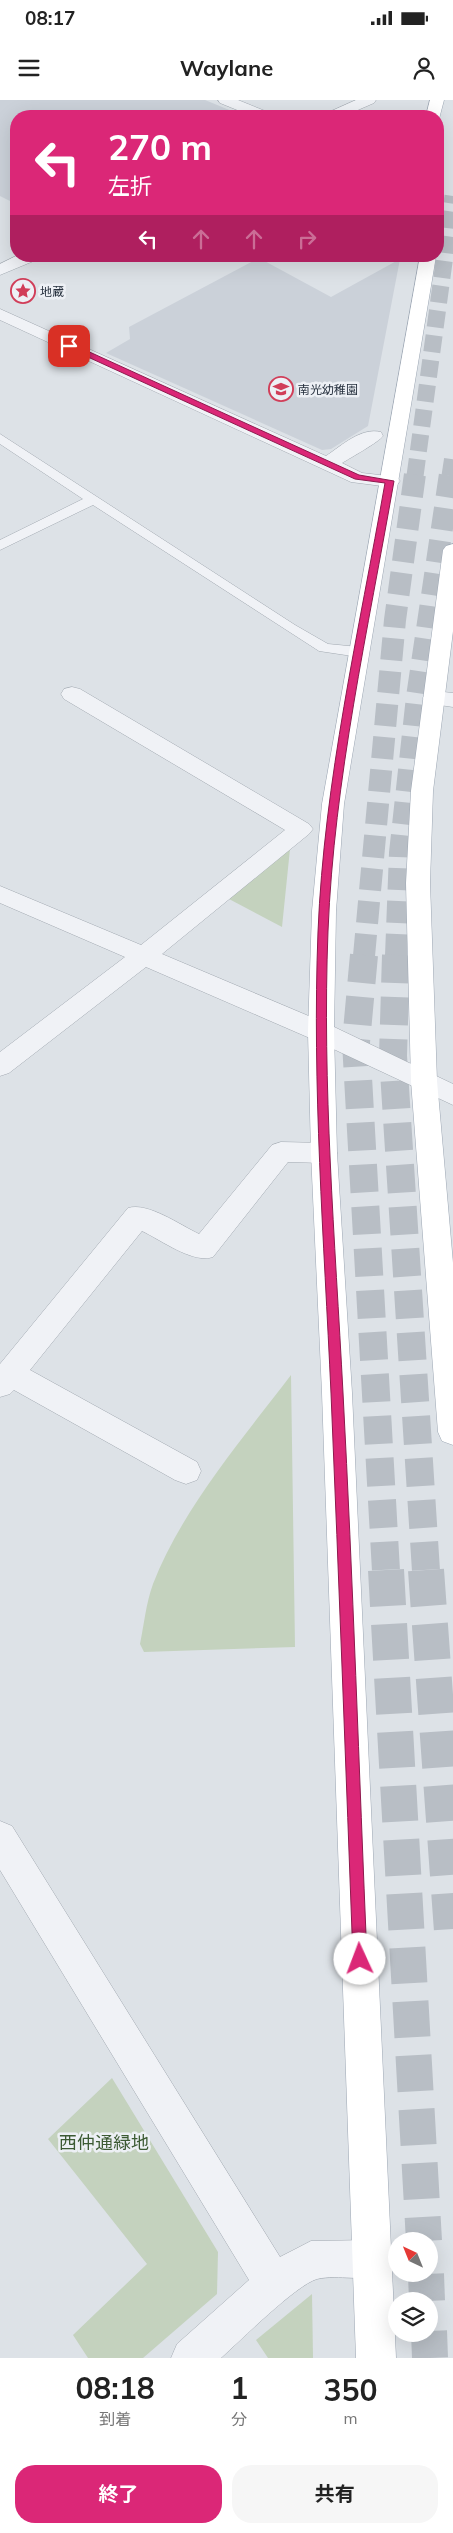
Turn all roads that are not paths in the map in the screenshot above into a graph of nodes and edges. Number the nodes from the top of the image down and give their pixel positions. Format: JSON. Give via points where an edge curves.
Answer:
{"nodes":[{"id":1,"x":225,"y":100,"type":"edge"},
{"id":2,"x":369,"y":100,"type":"edge"},
{"id":3,"x":250,"y":110,"type":"edge"},
{"id":4,"x":346,"y":110,"type":"edge"},
{"id":5,"x":17,"y":262,"type":"edge"},
{"id":6,"x":427,"y":262,"type":"edge"},
{"id":7,"x":0,"y":270,"type":"edge"},
{"id":8,"x":0,"y":314,"type":"edge"},
{"id":9,"x":374,"y":436,"type":"dead end"},
{"id":10,"x":0,"y":438,"type":"edge"},
{"id":11,"x":328,"y":464,"type":"junction"},
{"id":12,"x":390,"y":481,"type":"junction"},
{"id":13,"x":94,"y":499,"type":"junction"},
{"id":14,"x":0,"y":546,"type":"edge"},
{"id":15,"x":453,"y":550,"type":"edge"},
{"id":16,"x":359,"y":652,"type":"junction"},
{"id":17,"x":72,"y":694,"type":"dead end"},
{"id":18,"x":443,"y":699,"type":"edge"},
{"id":19,"x":301,"y":829,"type":"junction"},
{"id":20,"x":331,"y":830,"type":"junction"},
{"id":21,"x":0,"y":894,"type":"edge"},
{"id":22,"x":143,"y":956,"type":"junction"},
{"id":23,"x":321,"y":1032,"type":"junction"},
{"id":24,"x":0,"y":1066,"type":"edge"},
{"id":25,"x":424,"y":1081,"type":"junction"},
{"id":26,"x":453,"y":1095,"type":"edge"},
{"id":27,"x":324,"y":1153,"type":"junction"},
{"id":28,"x":5,"y":1379,"type":"edge"},
{"id":29,"x":453,"y":1432,"type":"edge"},
{"id":30,"x":186,"y":1471,"type":"dead end"},
{"id":31,"x":0,"y":1838,"type":"edge"},
{"id":32,"x":372,"y":2259,"type":"junction"},
{"id":33,"x":274,"y":2284,"type":"junction"},
{"id":34,"x":190,"y":2358,"type":"edge"},
{"id":35,"x":376,"y":2358,"type":"edge"}],
"edges":[{"from":1,"to":3,"type":"street"},
{"from":2,"to":4,"type":"street"},
{"from":5,"to":7,"type":"street"},
{"from":6,"to":12,"type":"main road"},
{"from":8,"to":11,"type":"street"},
{"from":9,"to":11,"type":"street"},
{"from":10,"to":13,"type":"lane"},
{"from":11,"to":12,"type":"street","via":[[358,478]]},
{"from":12,"to":16,"type":"main road"},
{"from":13,"to":14,"type":"lane"},
{"from":13,"to":16,"type":"lane","via":[[324,648]]},
{"from":15,"to":18,"type":"main road"},
{"from":16,"to":20,"type":"main road"},
{"from":17,"to":19,"type":"street"},
{"from":18,"to":25,"type":"main road","via":[[422,792],[418,883]]},
{"from":19,"to":20,"type":"street"},
{"from":19,"to":22,"type":"street"},
{"from":20,"to":23,"type":"main road","via":[[324,911]]},
{"from":21,"to":22,"type":"street"},
{"from":22,"to":23,"type":"street"},
{"from":22,"to":24,"type":"street"},
{"from":23,"to":25,"type":"street"},
{"from":23,"to":27,"type":"main road"},
{"from":25,"to":26,"type":"street"},
{"from":25,"to":29,"type":"main road"},
{"from":27,"to":28,"type":"street","via":[[282,1152],[203,1248],[138,1216]]},
{"from":27,"to":32,"type":"main road","via":[[338,1413]]},
{"from":28,"to":30,"type":"street"},
{"from":31,"to":33,"type":"street"},
{"from":32,"to":33,"type":"street","via":[[311,2260]]},
{"from":32,"to":35,"type":"main road"},
{"from":33,"to":34,"type":"street"}]}
